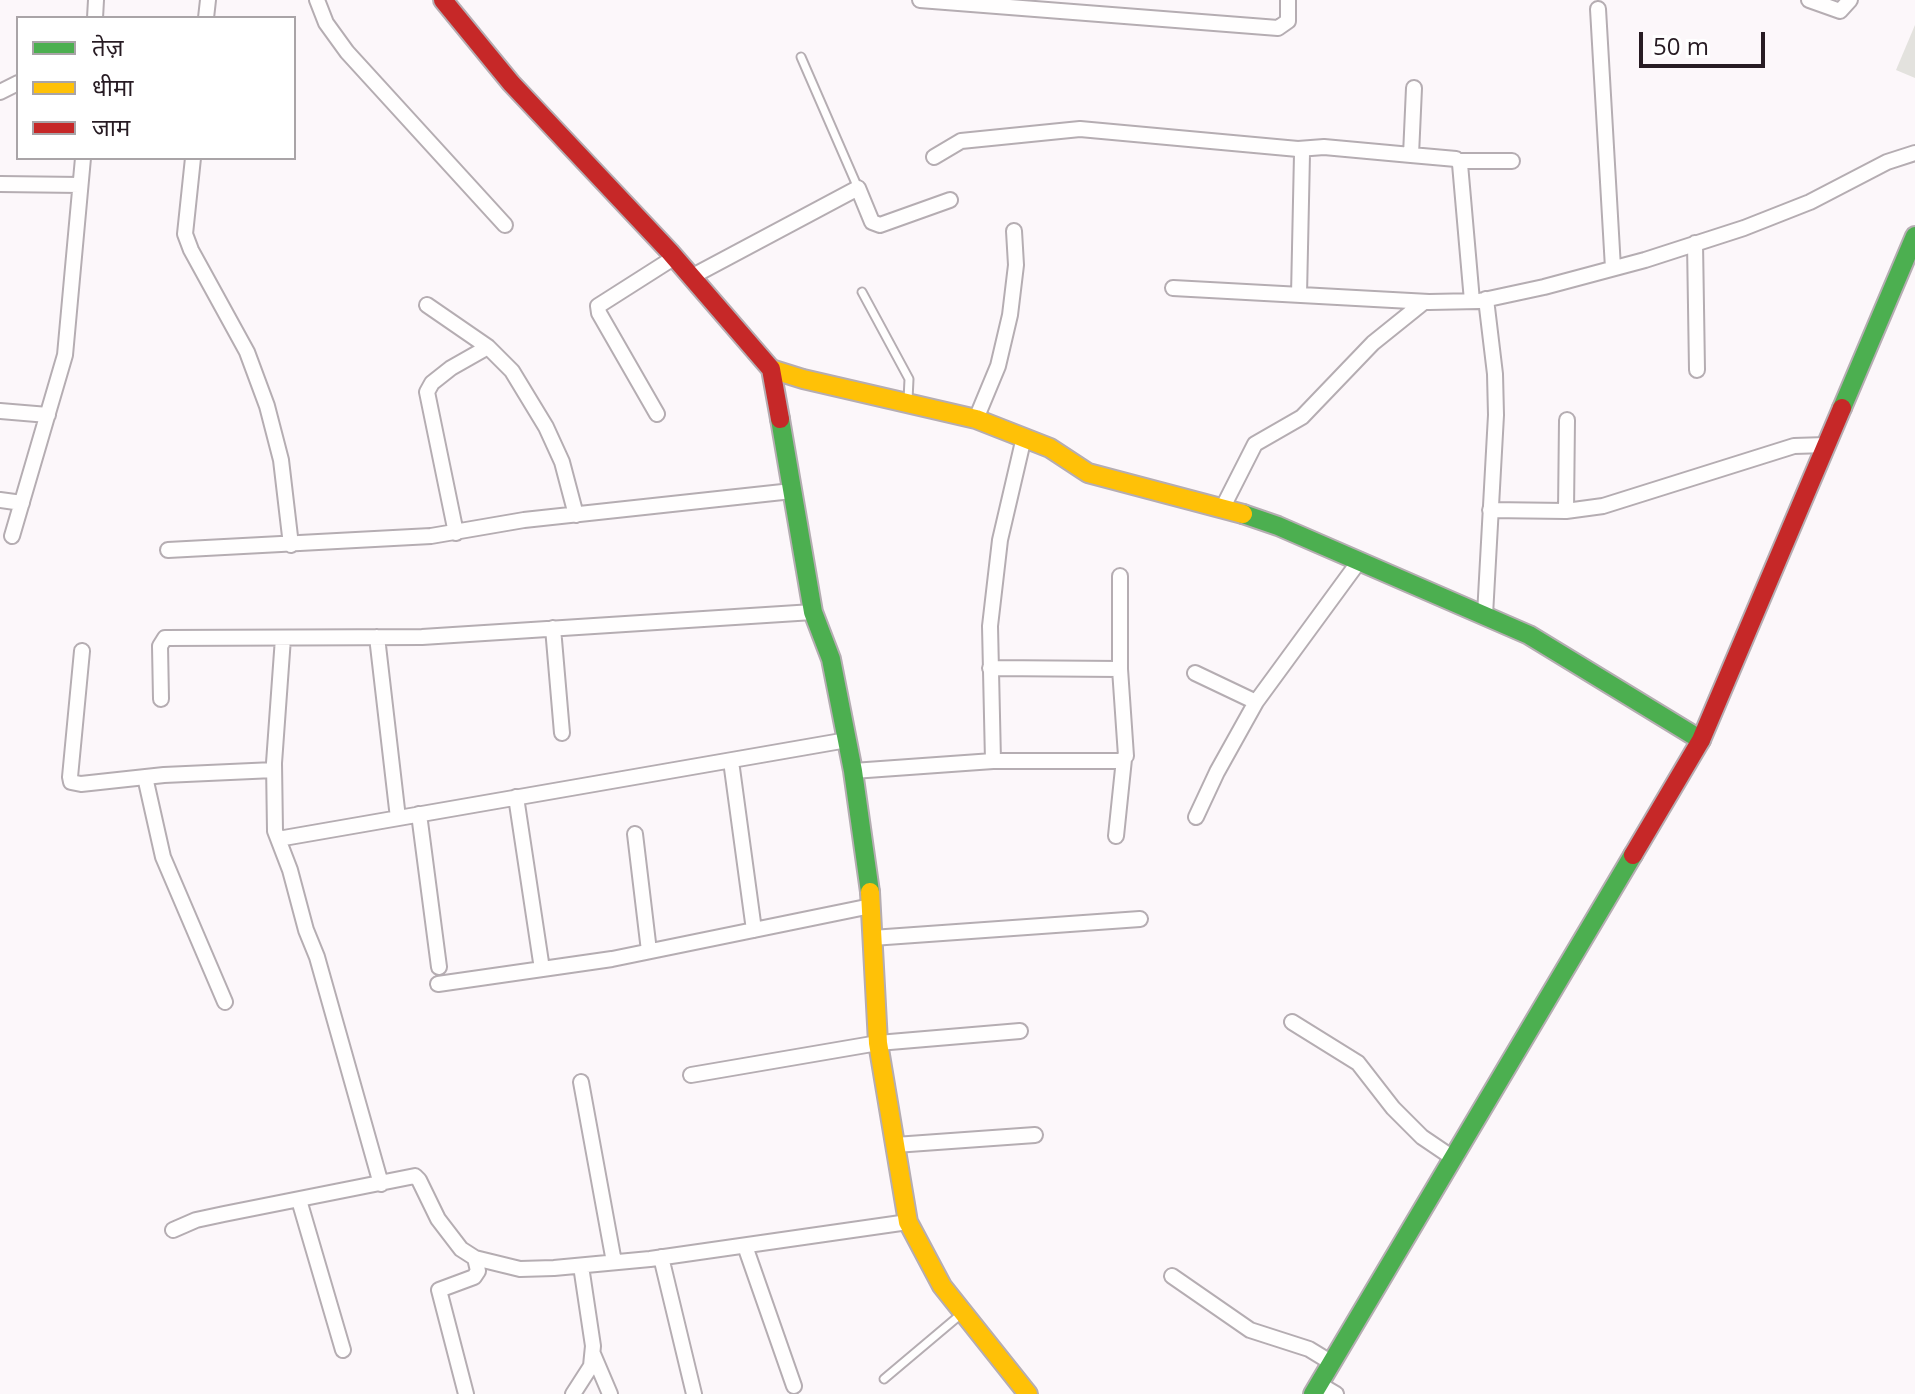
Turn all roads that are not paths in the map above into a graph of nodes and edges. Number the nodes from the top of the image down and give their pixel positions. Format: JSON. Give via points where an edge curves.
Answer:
{"nodes":[{"id":1,"x":317,"y":0,"type":"edge"},
{"id":2,"x":443,"y":0,"type":"edge"},
{"id":3,"x":920,"y":0,"type":"edge"},
{"id":4,"x":1288,"y":0,"type":"edge"},
{"id":5,"x":1809,"y":0,"type":"edge"},
{"id":6,"x":1850,"y":0,"type":"edge"},
{"id":7,"x":1598,"y":9,"type":"dead end"},
{"id":8,"x":801,"y":57,"type":"dead end"},
{"id":9,"x":1414,"y":88,"type":"dead end"},
{"id":10,"x":1298,"y":149,"type":"junction"},
{"id":11,"x":1915,"y":153,"type":"edge"},
{"id":12,"x":1411,"y":155,"type":"junction"},
{"id":13,"x":934,"y":157,"type":"dead end"},
{"id":14,"x":83,"y":160,"type":"edge"},
{"id":15,"x":193,"y":160,"type":"edge"},
{"id":16,"x":1459,"y":161,"type":"junction"},
{"id":17,"x":1512,"y":161,"type":"dead end"},
{"id":18,"x":0,"y":184,"type":"edge"},
{"id":19,"x":80,"y":185,"type":"junction"},
{"id":20,"x":858,"y":188,"type":"junction"},
{"id":21,"x":950,"y":200,"type":"dead end"},
{"id":22,"x":505,"y":225,"type":"dead end"},
{"id":23,"x":1014,"y":231,"type":"dead end"},
{"id":24,"x":1915,"y":236,"type":"edge"},
{"id":25,"x":1695,"y":243,"type":"junction"},
{"id":26,"x":675,"y":257,"type":"junction"},
{"id":27,"x":1613,"y":268,"type":"junction"},
{"id":28,"x":691,"y":277,"type":"junction"},
{"id":29,"x":1173,"y":288,"type":"dead end"},
{"id":30,"x":862,"y":292,"type":"dead end"},
{"id":31,"x":1299,"y":295,"type":"junction"},
{"id":32,"x":1479,"y":300,"type":"junction"},
{"id":33,"x":1424,"y":302,"type":"junction"},
{"id":34,"x":427,"y":305,"type":"dead end"},
{"id":35,"x":488,"y":347,"type":"junction"},
{"id":36,"x":771,"y":369,"type":"junction"},
{"id":37,"x":1697,"y":370,"type":"dead end"},
{"id":38,"x":908,"y":402,"type":"junction"},
{"id":39,"x":0,"y":411,"type":"edge"},
{"id":40,"x":657,"y":414,"type":"dead end"},
{"id":41,"x":48,"y":415,"type":"junction"},
{"id":42,"x":976,"y":419,"type":"junction"},
{"id":43,"x":1567,"y":420,"type":"dead end"},
{"id":44,"x":1024,"y":437,"type":"junction"},
{"id":45,"x":1826,"y":445,"type":"junction"},
{"id":46,"x":792,"y":491,"type":"junction"},
{"id":47,"x":0,"y":500,"type":"edge"},
{"id":48,"x":22,"y":503,"type":"junction"},
{"id":49,"x":1223,"y":507,"type":"junction"},
{"id":50,"x":1490,"y":510,"type":"junction"},
{"id":51,"x":1566,"y":511,"type":"junction"},
{"id":52,"x":576,"y":515,"type":"junction"},
{"id":53,"x":456,"y":533,"type":"junction"},
{"id":54,"x":12,"y":536,"type":"dead end"},
{"id":55,"x":291,"y":545,"type":"junction"},
{"id":56,"x":168,"y":550,"type":"dead end"},
{"id":57,"x":1360,"y":560,"type":"junction"},
{"id":58,"x":1120,"y":576,"type":"dead end"},
{"id":59,"x":813,"y":612,"type":"junction"},
{"id":60,"x":1485,"y":615,"type":"junction"},
{"id":61,"x":553,"y":628,"type":"junction"},
{"id":62,"x":377,"y":637,"type":"junction"},
{"id":63,"x":283,"y":638,"type":"junction"},
{"id":64,"x":82,"y":651,"type":"dead end"},
{"id":65,"x":990,"y":668,"type":"junction"},
{"id":66,"x":1120,"y":669,"type":"junction"},
{"id":67,"x":1195,"y":673,"type":"dead end"},
{"id":68,"x":161,"y":699,"type":"dead end"},
{"id":69,"x":1256,"y":702,"type":"junction"},
{"id":70,"x":562,"y":733,"type":"dead end"},
{"id":71,"x":847,"y":740,"type":"junction"},
{"id":72,"x":1701,"y":740,"type":"junction"},
{"id":73,"x":1124,"y":759,"type":"junction"},
{"id":74,"x":731,"y":761,"type":"junction"},
{"id":75,"x":993,"y":761,"type":"junction"},
{"id":76,"x":274,"y":770,"type":"junction"},
{"id":77,"x":853,"y":771,"type":"junction"},
{"id":78,"x":145,"y":777,"type":"junction"},
{"id":79,"x":516,"y":797,"type":"junction"},
{"id":80,"x":419,"y":814,"type":"junction"},
{"id":81,"x":1196,"y":817,"type":"dead end"},
{"id":82,"x":398,"y":818,"type":"junction"},
{"id":83,"x":635,"y":834,"type":"dead end"},
{"id":84,"x":1116,"y":836,"type":"dead end"},
{"id":85,"x":278,"y":839,"type":"junction"},
{"id":86,"x":871,"y":906,"type":"junction"},
{"id":87,"x":1140,"y":919,"type":"dead end"},
{"id":88,"x":754,"y":930,"type":"junction"},
{"id":89,"x":872,"y":938,"type":"junction"},
{"id":90,"x":649,"y":951,"type":"junction"},
{"id":91,"x":439,"y":967,"type":"dead end"},
{"id":92,"x":542,"y":969,"type":"junction"},
{"id":93,"x":438,"y":984,"type":"dead end"},
{"id":94,"x":225,"y":1002,"type":"dead end"},
{"id":95,"x":1292,"y":1022,"type":"dead end"},
{"id":96,"x":1020,"y":1031,"type":"dead end"},
{"id":97,"x":878,"y":1043,"type":"junction"},
{"id":98,"x":691,"y":1075,"type":"dead end"},
{"id":99,"x":581,"y":1082,"type":"dead end"},
{"id":100,"x":1035,"y":1135,"type":"dead end"},
{"id":101,"x":895,"y":1145,"type":"junction"},
{"id":102,"x":1453,"y":1158,"type":"junction"},
{"id":103,"x":381,"y":1184,"type":"junction"},
{"id":104,"x":299,"y":1200,"type":"junction"},
{"id":105,"x":908,"y":1222,"type":"junction"},
{"id":106,"x":173,"y":1230,"type":"dead end"},
{"id":107,"x":745,"y":1246,"type":"junction"},
{"id":108,"x":661,"y":1257,"type":"junction"},
{"id":109,"x":475,"y":1258,"type":"junction"},
{"id":110,"x":614,"y":1262,"type":"junction"},
{"id":111,"x":581,"y":1266,"type":"junction"},
{"id":112,"x":1172,"y":1276,"type":"dead end"},
{"id":113,"x":962,"y":1313,"type":"junction"},
{"id":114,"x":343,"y":1350,"type":"dead end"},
{"id":115,"x":592,"y":1352,"type":"junction"},
{"id":116,"x":1332,"y":1363,"type":"junction"},
{"id":117,"x":884,"y":1379,"type":"dead end"},
{"id":118,"x":794,"y":1386,"type":"dead end"},
{"id":119,"x":1323,"y":1391,"type":"edge"},
{"id":120,"x":466,"y":1394,"type":"edge"},
{"id":121,"x":573,"y":1394,"type":"edge"},
{"id":122,"x":610,"y":1394,"type":"edge"},
{"id":123,"x":694,"y":1394,"type":"edge"},
{"id":124,"x":1028,"y":1394,"type":"edge"}],
"edges":[{"from":1,"to":22,"type":"street","via":[[351,58]]},
{"from":2,"to":26,"type":"street","via":[[511,83]]},
{"from":3,"to":4,"type":"street","via":[[1278,28],[1288,21]]},
{"from":5,"to":6,"type":"street","via":[[1840,11]]},
{"from":7,"to":27,"type":"street"},
{"from":8,"to":20,"type":"lane"},
{"from":9,"to":12,"type":"street"},
{"from":10,"to":12,"type":"street"},
{"from":10,"to":13,"type":"street","via":[[1080,129],[961,141]]},
{"from":10,"to":31,"type":"street"},
{"from":11,"to":25,"type":"street","via":[[1810,202]]},
{"from":12,"to":16,"type":"street"},
{"from":14,"to":19,"type":"street"},
{"from":15,"to":55,"type":"street","via":[[185,234],[247,352],[267,406],[281,460]]},
{"from":16,"to":17,"type":"street"},
{"from":16,"to":32,"type":"street"},
{"from":18,"to":19,"type":"street"},
{"from":19,"to":41,"type":"street","via":[[66,350]]},
{"from":20,"to":21,"type":"street","via":[[872,222],[880,225]]},
{"from":20,"to":28,"type":"street"},
{"from":23,"to":42,"type":"street","via":[[1010,315],[998,366]]},
{"from":24,"to":45,"type":"street"},
{"from":25,"to":27,"type":"street"},
{"from":25,"to":37,"type":"street"},
{"from":26,"to":28,"type":"street"},
{"from":26,"to":40,"type":"street","via":[[598,306]]},
{"from":27,"to":32,"type":"street"},
{"from":28,"to":36,"type":"street"},
{"from":29,"to":31,"type":"street"},
{"from":30,"to":38,"type":"lane","via":[[909,379]]},
{"from":31,"to":33,"type":"street"},
{"from":32,"to":33,"type":"street"},
{"from":32,"to":50,"type":"street","via":[[1495,374]]},
{"from":33,"to":49,"type":"street","via":[[1373,343],[1302,417],[1255,444]]},
{"from":34,"to":35,"type":"street"},
{"from":35,"to":52,"type":"street","via":[[512,371],[546,427]]},
{"from":35,"to":53,"type":"street","via":[[451,368],[427,392]]},
{"from":36,"to":38,"type":"street"},
{"from":36,"to":46,"type":"street"},
{"from":38,"to":42,"type":"street"},
{"from":39,"to":41,"type":"street"},
{"from":41,"to":48,"type":"street"},
{"from":42,"to":44,"type":"street"},
{"from":43,"to":51,"type":"street"},
{"from":44,"to":49,"type":"street","via":[[1088,473]]},
{"from":44,"to":65,"type":"street","via":[[1000,540]]},
{"from":45,"to":51,"type":"street","via":[[1794,446],[1643,495]]},
{"from":45,"to":72,"type":"street"},
{"from":46,"to":52,"type":"street"},
{"from":46,"to":59,"type":"street"},
{"from":47,"to":48,"type":"street"},
{"from":48,"to":54,"type":"street"},
{"from":49,"to":57,"type":"street"},
{"from":50,"to":51,"type":"street"},
{"from":50,"to":60,"type":"street"},
{"from":52,"to":53,"type":"street"},
{"from":53,"to":55,"type":"street"},
{"from":55,"to":56,"type":"street"},
{"from":57,"to":60,"type":"street"},
{"from":57,"to":69,"type":"street"},
{"from":58,"to":66,"type":"street"},
{"from":59,"to":61,"type":"street"},
{"from":59,"to":71,"type":"street","via":[[831,659]]},
{"from":60,"to":72,"type":"street","via":[[1529,635]]},
{"from":61,"to":62,"type":"street"},
{"from":61,"to":70,"type":"street"},
{"from":62,"to":63,"type":"street"},
{"from":62,"to":82,"type":"street"},
{"from":63,"to":68,"type":"street","via":[[165,638],[160,646]]},
{"from":63,"to":76,"type":"street"},
{"from":64,"to":78,"type":"street","via":[[71,782]]},
{"from":65,"to":66,"type":"street"},
{"from":65,"to":75,"type":"street"},
{"from":66,"to":73,"type":"street"},
{"from":67,"to":69,"type":"street"},
{"from":69,"to":81,"type":"street"},
{"from":71,"to":74,"type":"street"},
{"from":71,"to":77,"type":"street"},
{"from":72,"to":102,"type":"street"},
{"from":73,"to":75,"type":"street"},
{"from":73,"to":84,"type":"street"},
{"from":74,"to":79,"type":"street"},
{"from":74,"to":88,"type":"street"},
{"from":75,"to":77,"type":"street"},
{"from":76,"to":78,"type":"street"},
{"from":76,"to":85,"type":"street"},
{"from":77,"to":86,"type":"street"},
{"from":78,"to":94,"type":"street","via":[[163,857]]},
{"from":79,"to":80,"type":"street"},
{"from":79,"to":92,"type":"street"},
{"from":80,"to":82,"type":"street"},
{"from":80,"to":91,"type":"street"},
{"from":82,"to":85,"type":"street"},
{"from":83,"to":90,"type":"street"},
{"from":85,"to":103,"type":"street"},
{"from":86,"to":88,"type":"street"},
{"from":86,"to":89,"type":"street"},
{"from":87,"to":89,"type":"street"},
{"from":88,"to":90,"type":"street"},
{"from":89,"to":97,"type":"street"},
{"from":90,"to":92,"type":"street"},
{"from":92,"to":93,"type":"street"},
{"from":95,"to":102,"type":"street","via":[[1358,1063],[1422,1137]]},
{"from":96,"to":97,"type":"street"},
{"from":97,"to":98,"type":"street"},
{"from":97,"to":101,"type":"street"},
{"from":99,"to":110,"type":"street"},
{"from":100,"to":101,"type":"street"},
{"from":101,"to":105,"type":"street"},
{"from":102,"to":116,"type":"street"},
{"from":103,"to":104,"type":"street"},
{"from":103,"to":109,"type":"street","via":[[417,1177],[450,1235]]},
{"from":104,"to":106,"type":"street","via":[[196,1220]]},
{"from":104,"to":114,"type":"street"},
{"from":105,"to":107,"type":"street"},
{"from":105,"to":113,"type":"street"},
{"from":107,"to":108,"type":"street"},
{"from":107,"to":118,"type":"street"},
{"from":108,"to":110,"type":"street"},
{"from":108,"to":123,"type":"street"},
{"from":109,"to":111,"type":"street","via":[[520,1269]]},
{"from":109,"to":120,"type":"street","via":[[474,1277],[439,1290]]},
{"from":110,"to":111,"type":"street"},
{"from":111,"to":115,"type":"street"},
{"from":112,"to":116,"type":"street","via":[[1250,1330],[1301,1346]]},
{"from":113,"to":117,"type":"lane"},
{"from":113,"to":124,"type":"street"},
{"from":115,"to":121,"type":"street","via":[[591,1366]]},
{"from":115,"to":122,"type":"street"},
{"from":116,"to":119,"type":"street"}]}
